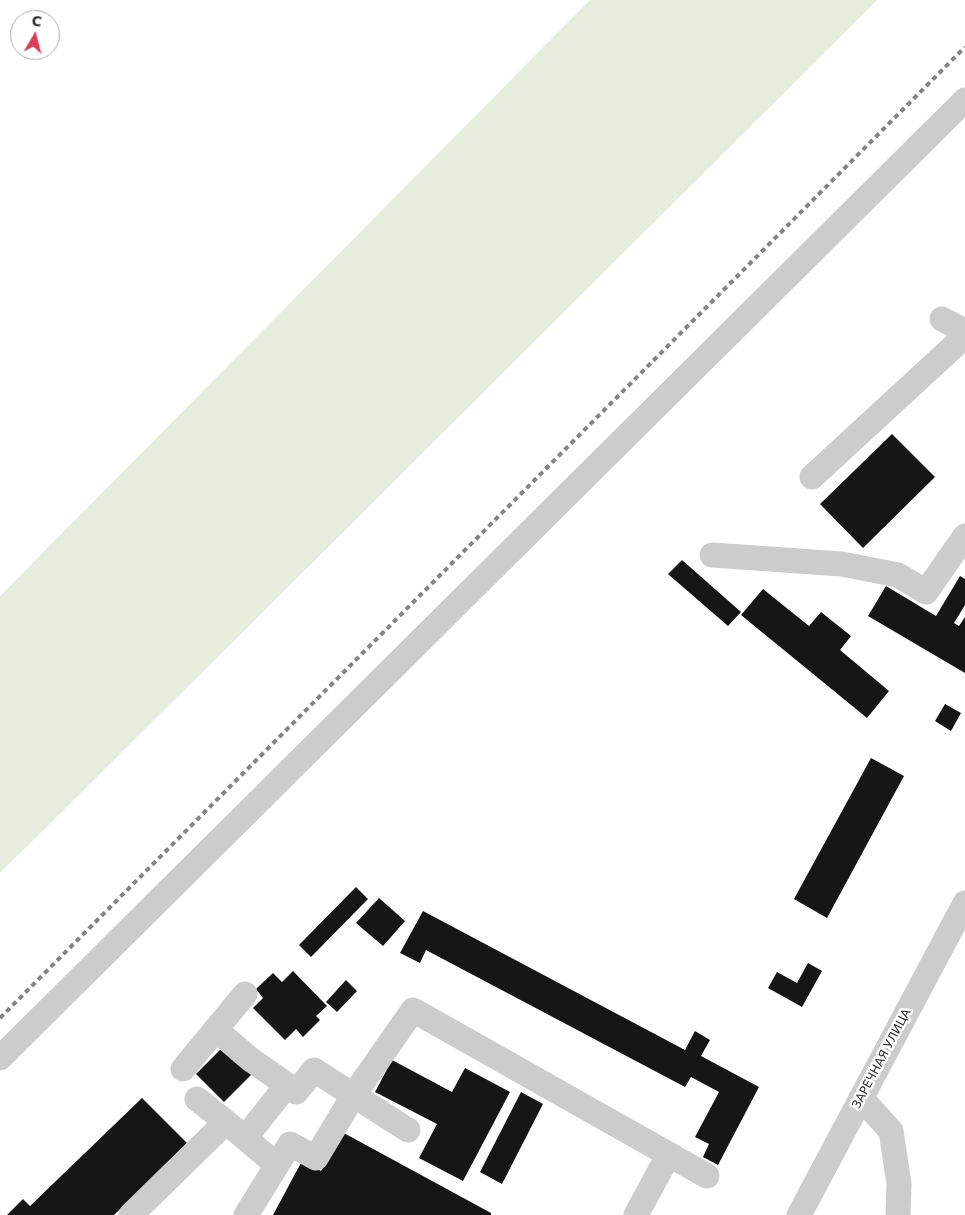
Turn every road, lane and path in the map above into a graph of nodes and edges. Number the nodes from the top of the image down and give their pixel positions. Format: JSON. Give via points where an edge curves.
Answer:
{"nodes":[{"id":1,"x":965,"y":100,"type":"edge"},
{"id":2,"x":942,"y":319,"type":"dead end"},
{"id":3,"x":965,"y":331,"type":"edge"},
{"id":4,"x":965,"y":336,"type":"edge"},
{"id":5,"x":812,"y":476,"type":"dead end"},
{"id":6,"x":965,"y":536,"type":"edge"},
{"id":7,"x":712,"y":555,"type":"dead end"},
{"id":8,"x":965,"y":904,"type":"edge"},
{"id":9,"x":245,"y":994,"type":"dead end"},
{"id":10,"x":216,"y":1030,"type":"junction"},
{"id":11,"x":0,"y":1058,"type":"edge"},
{"id":12,"x":183,"y":1069,"type":"dead end"},
{"id":13,"x":287,"y":1085,"type":"junction"},
{"id":14,"x":353,"y":1096,"type":"junction"},
{"id":15,"x":861,"y":1098,"type":"junction"},
{"id":16,"x":197,"y":1099,"type":"dead end"},
{"id":17,"x":226,"y":1122,"type":"junction"},
{"id":18,"x":408,"y":1130,"type":"dead end"},
{"id":19,"x":246,"y":1138,"type":"junction"},
{"id":20,"x":669,"y":1154,"type":"junction"},
{"id":21,"x":277,"y":1165,"type":"junction"},
{"id":22,"x":707,"y":1176,"type":"dead end"},
{"id":23,"x":131,"y":1215,"type":"edge"},
{"id":24,"x":246,"y":1215,"type":"edge"},
{"id":25,"x":636,"y":1215,"type":"edge"},
{"id":26,"x":799,"y":1215,"type":"edge"},
{"id":27,"x":898,"y":1215,"type":"edge"}],
"edges":[{"from":1,"to":11,"type":"street"},
{"from":2,"to":3,"type":"street"},
{"from":4,"to":5,"type":"street"},
{"from":6,"to":7,"type":"street","via":[[926,592],[898,575],[842,564]]},
{"from":8,"to":15,"type":"street","name":"ЗАРЕЧНАЯ УЛИЦА"},
{"from":9,"to":10,"type":"street"},
{"from":10,"to":12,"type":"street"},
{"from":10,"to":13,"type":"street"},
{"from":13,"to":14,"type":"street","via":[[296,1092],[314,1070]]},
{"from":13,"to":19,"type":"street"},
{"from":14,"to":18,"type":"street"},
{"from":14,"to":20,"type":"street","via":[[413,1010]]},
{"from":14,"to":21,"type":"street","via":[[316,1158],[290,1144]]},
{"from":15,"to":26,"type":"street","name":"ЗАРЕЧНАЯ УЛИЦА"},
{"from":15,"to":27,"type":"street","via":[[891,1131],[900,1184]]},
{"from":16,"to":17,"type":"street"},
{"from":17,"to":19,"type":"street"},
{"from":17,"to":23,"type":"street"},
{"from":19,"to":21,"type":"street"},
{"from":20,"to":22,"type":"street"},
{"from":20,"to":25,"type":"street"},
{"from":21,"to":24,"type":"street"}]}
